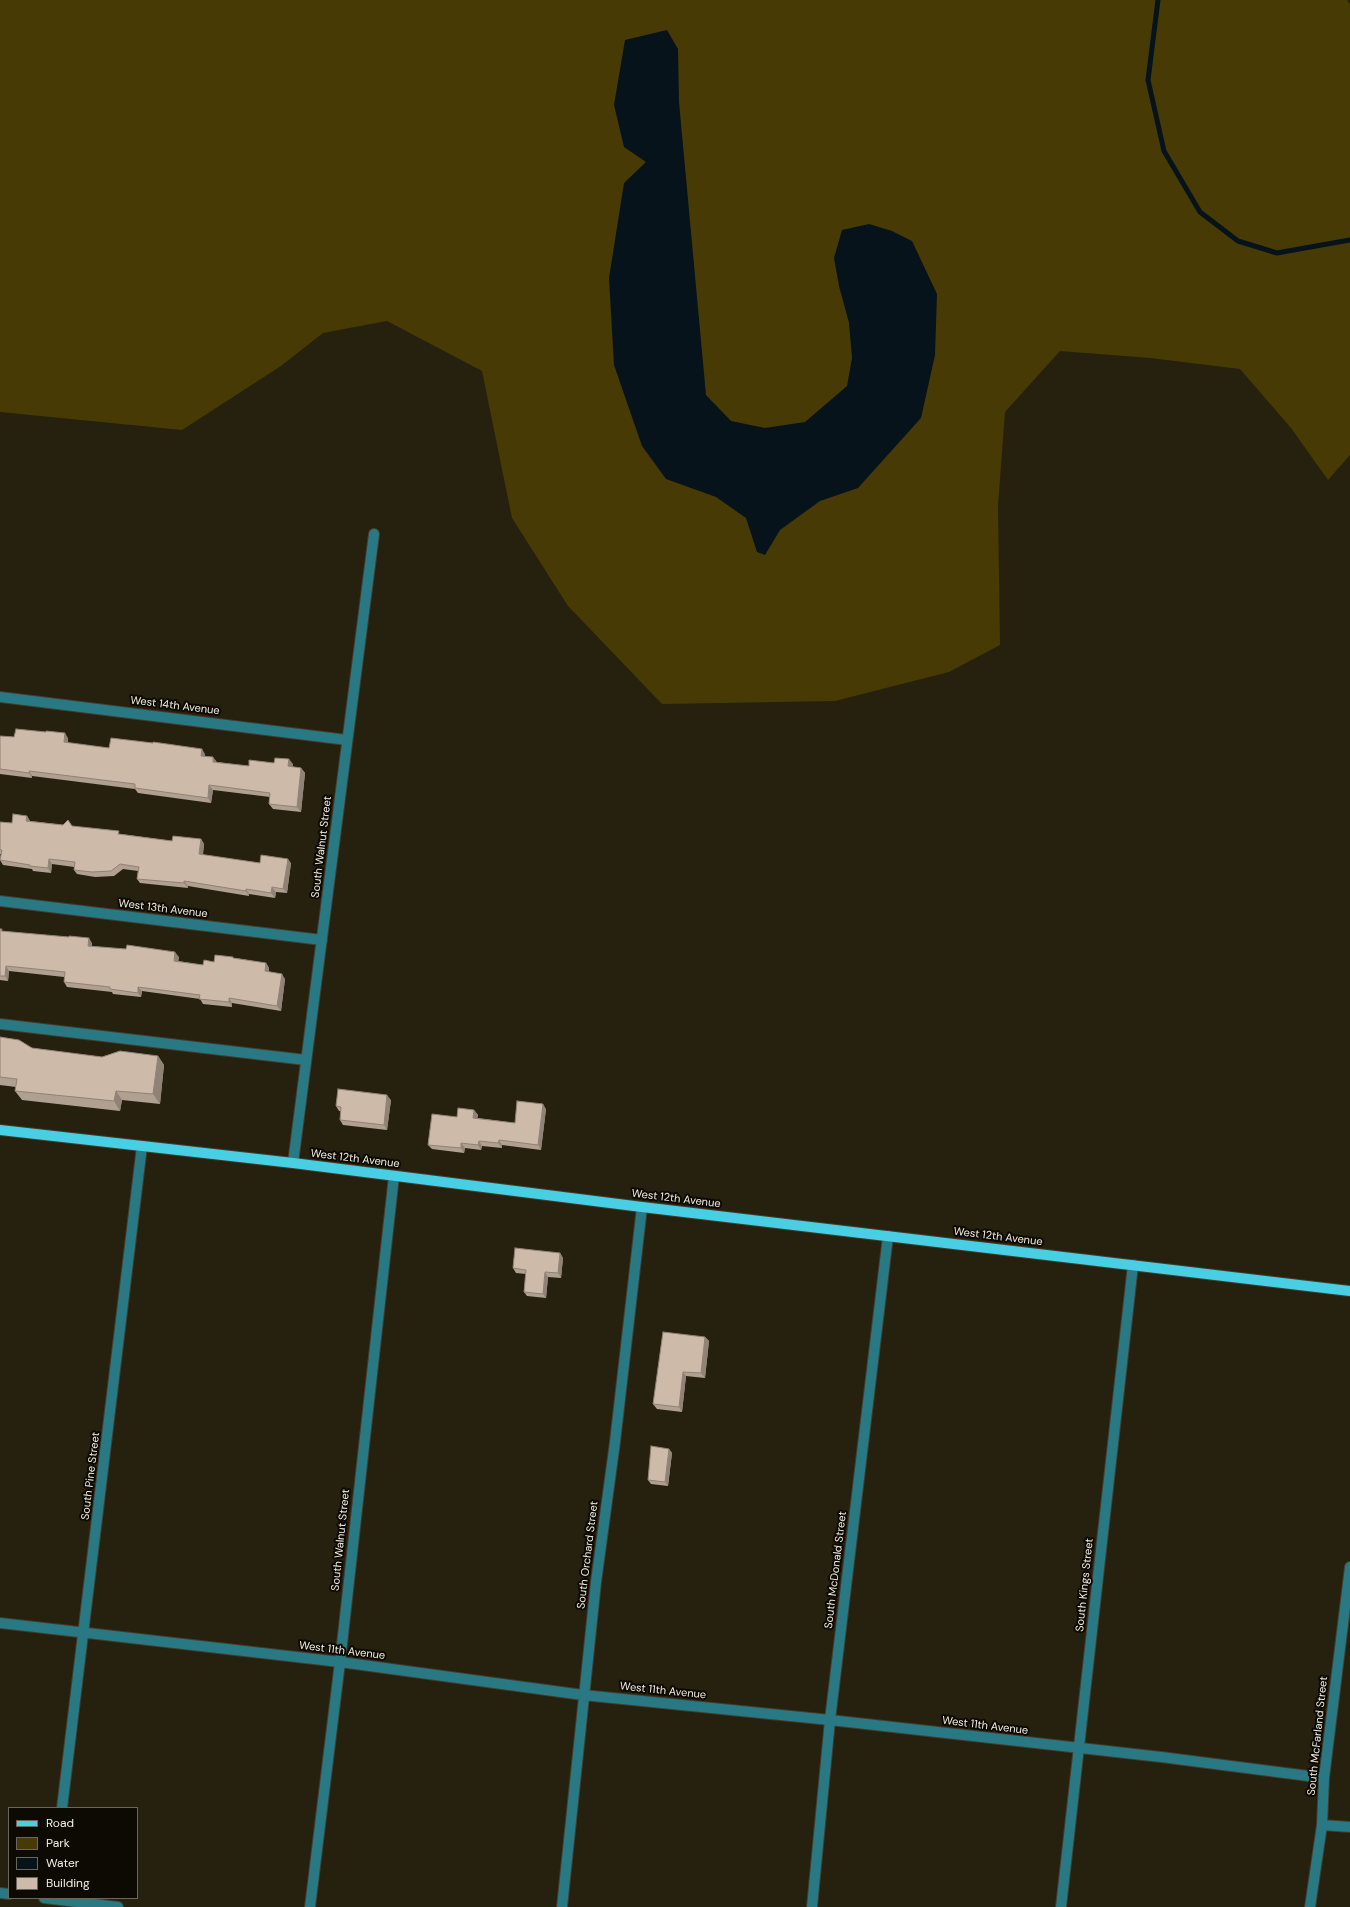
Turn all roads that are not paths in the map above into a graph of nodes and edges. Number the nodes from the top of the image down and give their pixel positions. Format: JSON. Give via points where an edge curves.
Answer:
{"nodes":[{"id":1,"x":374,"y":534,"type":"dead end"},
{"id":2,"x":0,"y":697,"type":"edge"},
{"id":3,"x":347,"y":740,"type":"junction"},
{"id":4,"x":0,"y":901,"type":"edge"},
{"id":5,"x":322,"y":940,"type":"junction"},
{"id":6,"x":0,"y":1024,"type":"edge"},
{"id":7,"x":306,"y":1060,"type":"junction"},
{"id":8,"x":0,"y":1130,"type":"edge"},
{"id":9,"x":142,"y":1146,"type":"junction"},
{"id":10,"x":293,"y":1163,"type":"junction"},
{"id":11,"x":394,"y":1176,"type":"junction"},
{"id":12,"x":642,"y":1207,"type":"junction"},
{"id":13,"x":888,"y":1236,"type":"junction"},
{"id":14,"x":1133,"y":1265,"type":"junction"},
{"id":15,"x":1350,"y":1291,"type":"edge"},
{"id":16,"x":1350,"y":1567,"type":"edge"},
{"id":17,"x":1348,"y":1598,"type":"edge"},
{"id":18,"x":0,"y":1623,"type":"edge"},
{"id":19,"x":84,"y":1632,"type":"junction"},
{"id":20,"x":340,"y":1662,"type":"junction"},
{"id":21,"x":583,"y":1695,"type":"junction"},
{"id":22,"x":830,"y":1720,"type":"junction"},
{"id":23,"x":1079,"y":1749,"type":"junction"},
{"id":24,"x":1324,"y":1778,"type":"junction"},
{"id":25,"x":62,"y":1807,"type":"edge"},
{"id":26,"x":1322,"y":1825,"type":"junction"},
{"id":27,"x":1350,"y":1827,"type":"edge"},
{"id":28,"x":49,"y":1900,"type":"edge"},
{"id":29,"x":118,"y":1907,"type":"edge"},
{"id":30,"x":310,"y":1907,"type":"edge"},
{"id":31,"x":562,"y":1907,"type":"edge"},
{"id":32,"x":812,"y":1907,"type":"edge"},
{"id":33,"x":1061,"y":1907,"type":"edge"},
{"id":34,"x":1310,"y":1907,"type":"edge"}],
"edges":[{"from":1,"to":3,"type":"street","name":"South Walnut Street"},
{"from":2,"to":3,"type":"street","name":"West 14th Avenue"},
{"from":3,"to":5,"type":"street","name":"South Walnut Street"},
{"from":4,"to":5,"type":"street","name":"West 13th Avenue"},
{"from":5,"to":7,"type":"street","name":"South Walnut Street"},
{"from":6,"to":7,"type":"street"},
{"from":7,"to":10,"type":"street","name":"South Walnut Street"},
{"from":8,"to":9,"type":"main road","name":"West 12th Avenue"},
{"from":9,"to":10,"type":"main road","name":"West 12th Avenue"},
{"from":9,"to":19,"type":"street","name":"South Pine Street"},
{"from":10,"to":11,"type":"main road","name":"West 12th Avenue"},
{"from":11,"to":12,"type":"main road","name":"West 12th Avenue"},
{"from":11,"to":20,"type":"street","name":"South Walnut Street"},
{"from":12,"to":13,"type":"main road","name":"West 12th Avenue"},
{"from":12,"to":21,"type":"street","name":"South Orchard Street"},
{"from":13,"to":14,"type":"main road","name":"West 12th Avenue"},
{"from":13,"to":22,"type":"street","name":"South McDonald Street"},
{"from":14,"to":15,"type":"main road","name":"West 12th Avenue"},
{"from":14,"to":23,"type":"street","name":"South Kings Street"},
{"from":16,"to":17,"type":"street","name":"South McFarland Street"},
{"from":17,"to":24,"type":"street","name":"South McFarland Street"},
{"from":18,"to":19,"type":"street","name":"West 11th Avenue"},
{"from":19,"to":20,"type":"street","name":"West 11th Avenue"},
{"from":19,"to":25,"type":"street","name":"South Pine Street"},
{"from":20,"to":21,"type":"street","name":"West 11th Avenue"},
{"from":20,"to":30,"type":"street","name":"South Walnut Street"},
{"from":21,"to":22,"type":"street","name":"West 11th Avenue"},
{"from":21,"to":31,"type":"street","name":"South Orchard Street"},
{"from":22,"to":23,"type":"street","name":"West 11th Avenue"},
{"from":22,"to":32,"type":"street","name":"South McDonald Street"},
{"from":23,"to":24,"type":"street","name":"West 11th Avenue"},
{"from":23,"to":33,"type":"street","name":"South Kings Street"},
{"from":24,"to":26,"type":"street","name":"South McFarland Street"},
{"from":26,"to":27,"type":"street"},
{"from":26,"to":34,"type":"street","name":"South McFarland Street"},
{"from":28,"to":29,"type":"street"}]}
